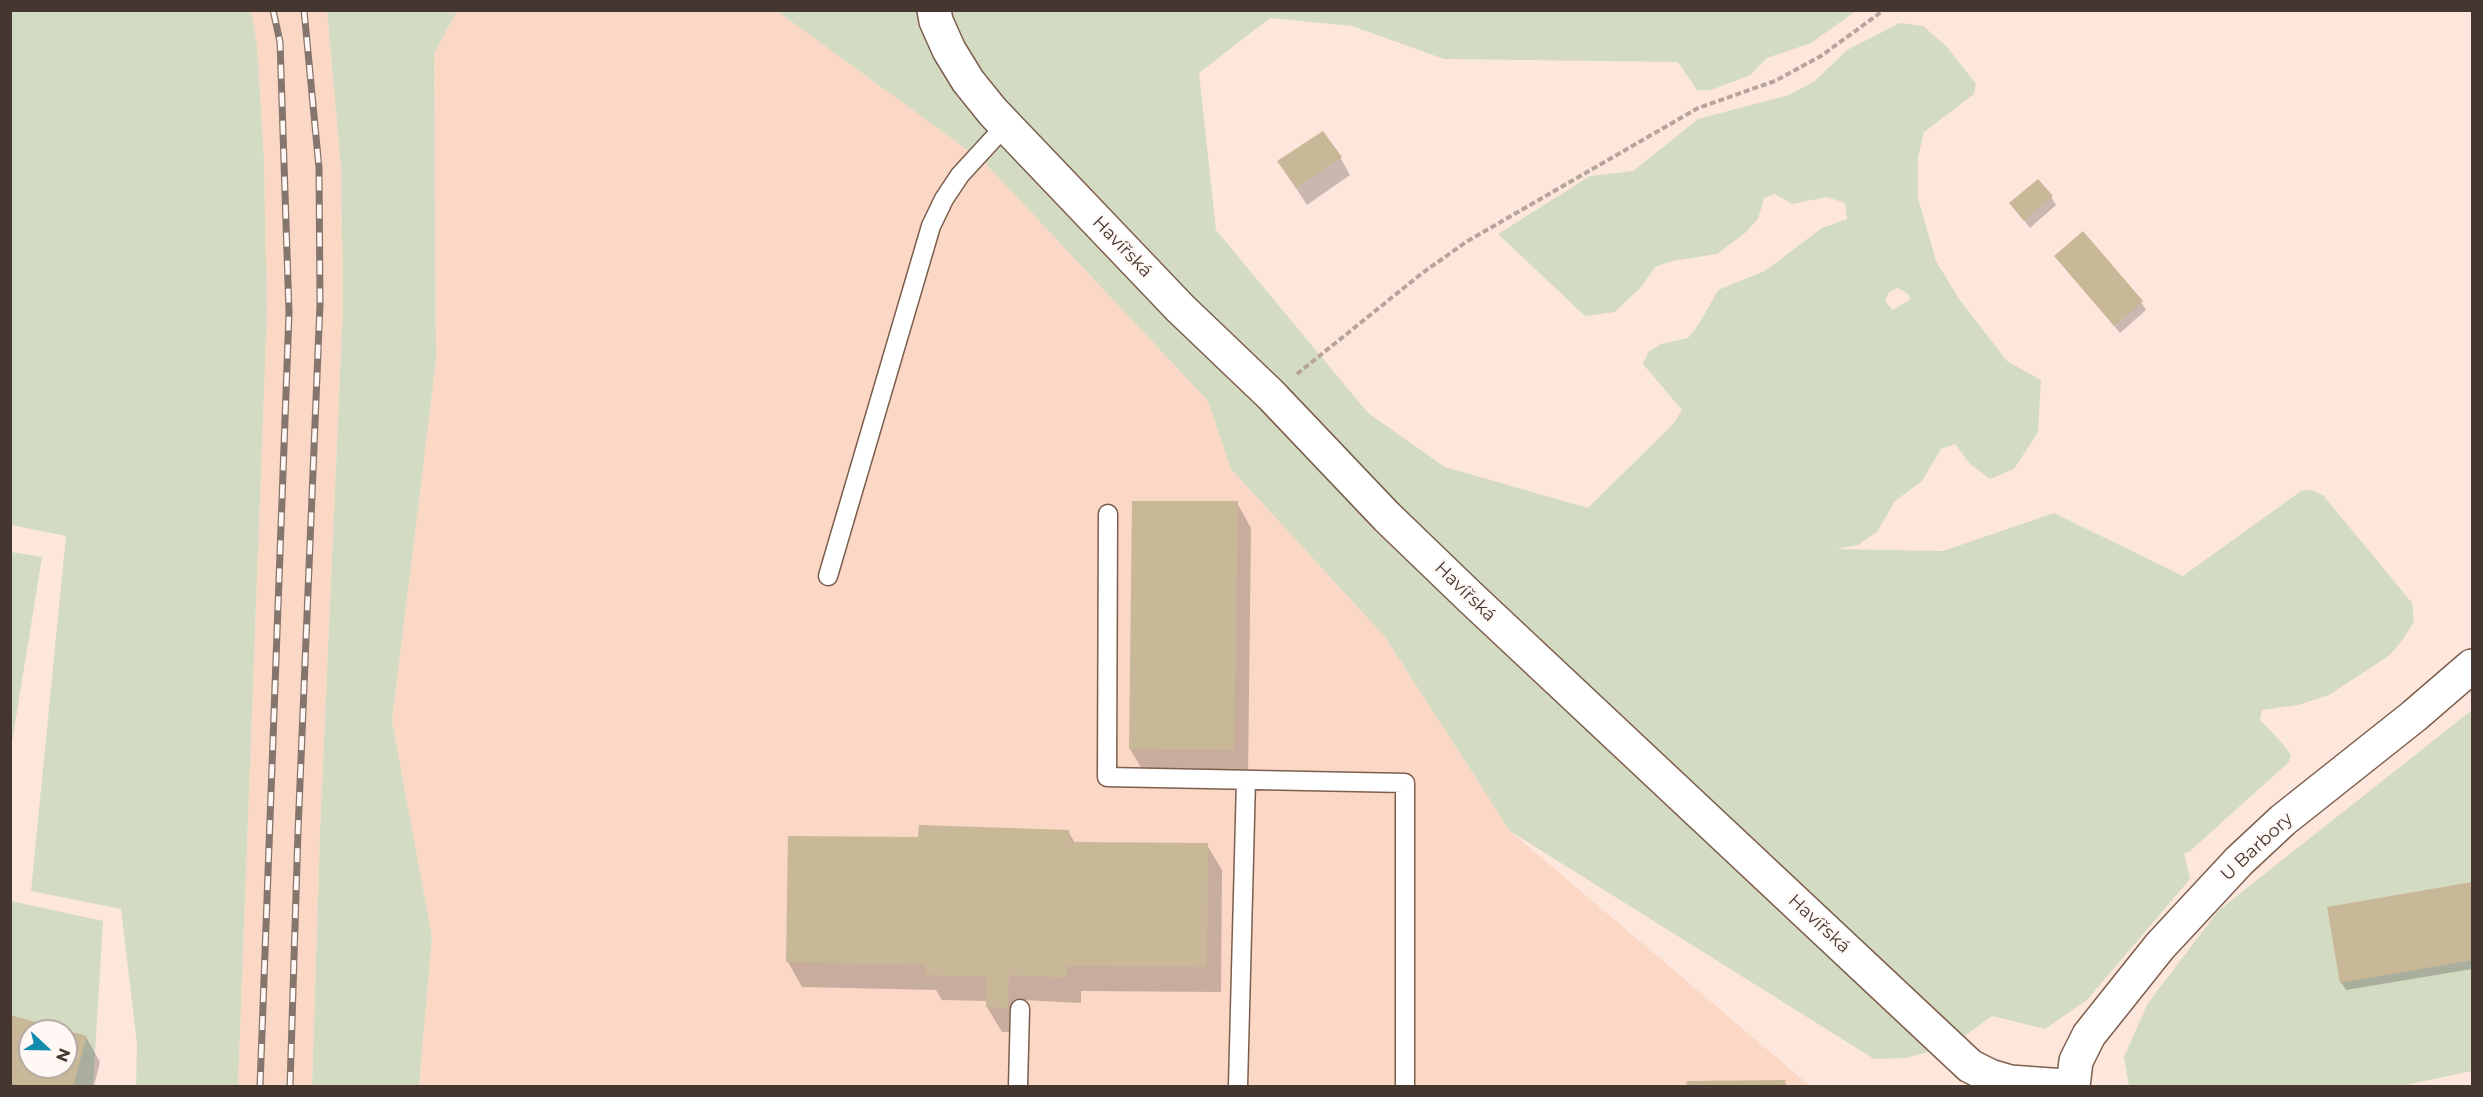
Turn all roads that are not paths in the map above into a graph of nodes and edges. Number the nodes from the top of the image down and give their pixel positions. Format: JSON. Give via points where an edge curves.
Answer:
{"nodes":[{"id":1,"x":934,"y":10,"type":"edge"},
{"id":2,"x":1005,"y":126,"type":"junction"},
{"id":3,"x":1108,"y":514,"type":"dead end"},
{"id":4,"x":828,"y":576,"type":"dead end"},
{"id":5,"x":2472,"y":666,"type":"edge"},
{"id":6,"x":1246,"y":780,"type":"junction"},
{"id":7,"x":1020,"y":1009,"type":"dead end"},
{"id":8,"x":2071,"y":1078,"type":"edge"},
{"id":9,"x":1018,"y":1086,"type":"edge"},
{"id":10,"x":1238,"y":1086,"type":"edge"},
{"id":11,"x":1406,"y":1086,"type":"edge"}],
"edges":[{"from":1,"to":2,"type":"street","name":"Havířská","via":[[949,50],[968,81]]},
{"from":2,"to":4,"type":"lane","via":[[960,175],[931,226]]},
{"from":2,"to":8,"type":"street","name":"Havířská","via":[[1387,517],[1957,1055],[1970,1066],[2010,1082]]},
{"from":3,"to":6,"type":"lane","via":[[1107,777]]},
{"from":5,"to":8,"type":"street","name":"U Barbory","via":[[2283,820],[2239,861],[2115,1000],[2089,1035]]},
{"from":6,"to":10,"type":"lane"},
{"from":6,"to":11,"type":"lane","via":[[1405,783]]},
{"from":7,"to":9,"type":"lane"}]}
